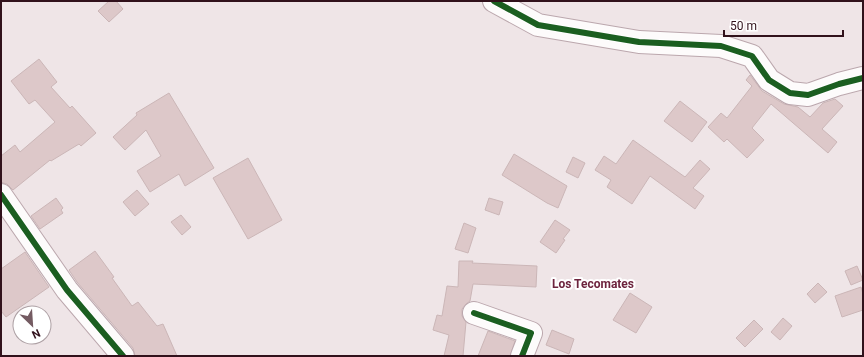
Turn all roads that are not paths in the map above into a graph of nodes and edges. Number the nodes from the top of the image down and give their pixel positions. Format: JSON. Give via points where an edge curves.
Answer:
{"nodes":[{"id":1,"x":494,"y":1,"type":"edge"},
{"id":2,"x":863,"y":78,"type":"edge"},
{"id":3,"x":1,"y":195,"type":"edge"},
{"id":4,"x":474,"y":313,"type":"dead end"},
{"id":5,"x":123,"y":356,"type":"edge"},
{"id":6,"x":522,"y":356,"type":"edge"}],
"edges":[{"from":1,"to":2,"type":"street","via":[[538,25],[639,42],[720,46],[752,56],[769,80],[790,93],[808,95]]},
{"from":3,"to":5,"type":"street","via":[[67,290]]},
{"from":4,"to":6,"type":"street","via":[[531,333]]}]}
